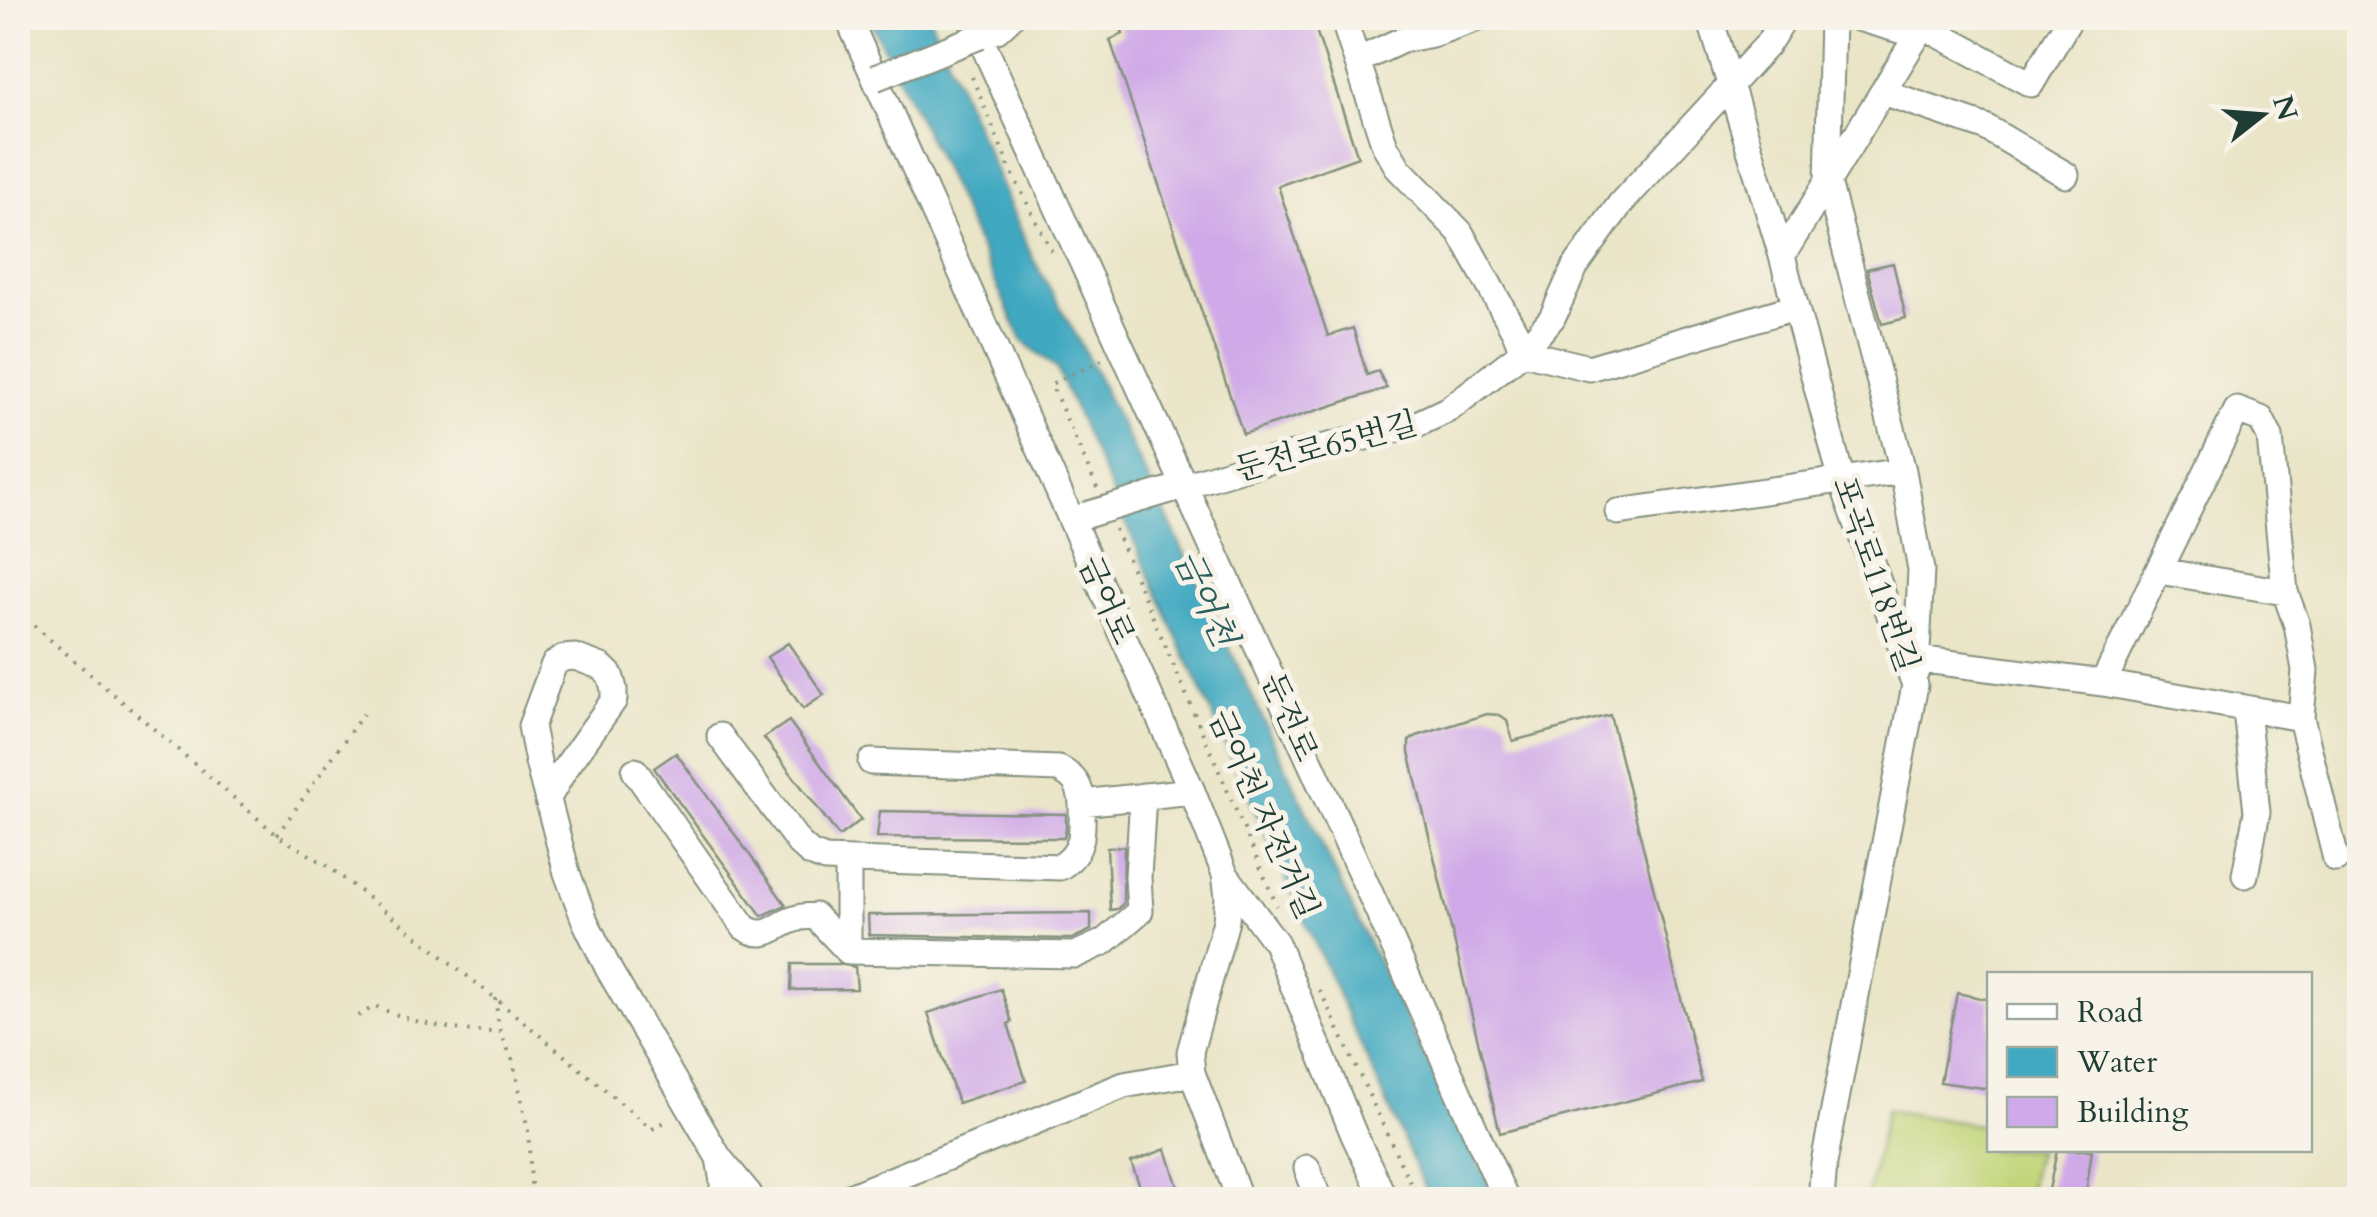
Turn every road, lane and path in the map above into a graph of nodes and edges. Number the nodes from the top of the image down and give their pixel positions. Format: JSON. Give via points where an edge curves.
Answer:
{"nodes":[{"id":1,"x":848,"y":18,"type":"edge"},
{"id":2,"x":1010,"y":18,"type":"edge"},
{"id":3,"x":1342,"y":18,"type":"edge"},
{"id":4,"x":1478,"y":18,"type":"edge"},
{"id":5,"x":1710,"y":18,"type":"edge"},
{"id":6,"x":1784,"y":18,"type":"edge"},
{"id":7,"x":1832,"y":18,"type":"edge"},
{"id":8,"x":1858,"y":18,"type":"edge"},
{"id":9,"x":2070,"y":18,"type":"edge"},
{"id":10,"x":1923,"y":26,"type":"edge"},
{"id":11,"x":975,"y":27,"type":"edge"},
{"id":12,"x":1357,"y":61,"type":"junction"},
{"id":13,"x":876,"y":78,"type":"junction"},
{"id":14,"x":1729,"y":88,"type":"junction"},
{"id":15,"x":1882,"y":92,"type":"junction"},
{"id":16,"x":2066,"y":174,"type":"dead end"},
{"id":17,"x":1828,"y":182,"type":"junction"},
{"id":18,"x":1782,"y":256,"type":"junction"},
{"id":19,"x":1796,"y":307,"type":"junction"},
{"id":20,"x":1523,"y":352,"type":"junction"},
{"id":21,"x":1102,"y":360,"type":"dead end"},
{"id":22,"x":1902,"y":471,"type":"junction"},
{"id":23,"x":1842,"y":481,"type":"junction"},
{"id":24,"x":1097,"y":488,"type":"dead end"},
{"id":25,"x":1178,"y":488,"type":"junction"},
{"id":26,"x":1618,"y":512,"type":"dead end"},
{"id":27,"x":1078,"y":518,"type":"junction"},
{"id":28,"x":1112,"y":523,"type":"dead end"},
{"id":29,"x":2159,"y":571,"type":"junction"},
{"id":30,"x":2285,"y":592,"type":"junction"},
{"id":31,"x":18,"y":612,"type":"edge"},
{"id":32,"x":1917,"y":659,"type":"junction"},
{"id":33,"x":2104,"y":683,"type":"junction"},
{"id":34,"x":1915,"y":685,"type":"junction"},
{"id":35,"x":2246,"y":710,"type":"junction"},
{"id":36,"x":363,"y":714,"type":"dead end"},
{"id":37,"x":2301,"y":718,"type":"junction"},
{"id":38,"x":720,"y":736,"type":"dead end"},
{"id":39,"x":871,"y":762,"type":"dead end"},
{"id":40,"x":635,"y":772,"type":"dead end"},
{"id":41,"x":1192,"y":791,"type":"junction"},
{"id":42,"x":1142,"y":796,"type":"junction"},
{"id":43,"x":548,"y":798,"type":"junction"},
{"id":44,"x":1082,"y":803,"type":"junction"},
{"id":45,"x":277,"y":835,"type":"junction"},
{"id":46,"x":2336,"y":859,"type":"dead end"},
{"id":47,"x":848,"y":860,"type":"junction"},
{"id":48,"x":1225,"y":874,"type":"junction"},
{"id":49,"x":2245,"y":875,"type":"dead end"},
{"id":50,"x":1280,"y":912,"type":"dead end"},
{"id":51,"x":848,"y":951,"type":"junction"},
{"id":52,"x":1313,"y":975,"type":"dead end"},
{"id":53,"x":495,"y":998,"type":"junction"},
{"id":54,"x":358,"y":1016,"type":"dead end"},
{"id":55,"x":500,"y":1032,"type":"junction"},
{"id":56,"x":1192,"y":1072,"type":"junction"},
{"id":57,"x":691,"y":1109,"type":"junction"},
{"id":58,"x":1307,"y":1168,"type":"dead end"},
{"id":59,"x":741,"y":1198,"type":"edge"},
{"id":60,"x":532,"y":1200,"type":"edge"},
{"id":61,"x":842,"y":1200,"type":"edge"},
{"id":62,"x":1240,"y":1200,"type":"edge"},
{"id":63,"x":1319,"y":1200,"type":"edge"},
{"id":64,"x":1385,"y":1200,"type":"edge"},
{"id":65,"x":1418,"y":1200,"type":"edge"},
{"id":66,"x":1506,"y":1200,"type":"edge"},
{"id":67,"x":1821,"y":1200,"type":"edge"}],
"edges":[{"from":1,"to":13,"type":"street","name":"금어로"},
{"from":2,"to":11,"type":"street","via":[[997,30]]},
{"from":3,"to":12,"type":"street"},
{"from":4,"to":12,"type":"street"},
{"from":5,"to":14,"type":"street","name":"포곡로118번길"},
{"from":6,"to":14,"type":"street","name":"둔전로65번길"},
{"from":7,"to":17,"type":"street"},
{"from":8,"to":10,"type":"street"},
{"from":9,"to":10,"type":"street","via":[[2031,84]]},
{"from":10,"to":15,"type":"street"},
{"from":11,"to":13,"type":"street","bridge":true},
{"from":11,"to":25,"type":"street","name":"둔전로"},
{"from":12,"to":20,"type":"street","via":[[1385,146],[1460,232]]},
{"from":13,"to":27,"type":"street","name":"금어로"},
{"from":14,"to":18,"type":"street","name":"포곡로118번길"},
{"from":14,"to":20,"type":"street","name":"둔전로65번길","via":[[1621,203],[1576,267],[1552,318]]},
{"from":15,"to":16,"type":"street","via":[[1985,126]]},
{"from":15,"to":17,"type":"street"},
{"from":17,"to":18,"type":"street"},
{"from":17,"to":22,"type":"street"},
{"from":18,"to":19,"type":"street","name":"포곡로118번길"},
{"from":19,"to":20,"type":"street","via":[[1589,368]]},
{"from":19,"to":23,"type":"street","name":"포곡로118번길"},
{"from":20,"to":25,"type":"street","name":"둔전로65번길","via":[[1449,409],[1416,424]]},
{"from":21,"to":24,"type":"path","via":[[1051,384]]},
{"from":22,"to":23,"type":"street"},
{"from":22,"to":32,"type":"street","via":[[1921,570]]},
{"from":23,"to":26,"type":"street"},
{"from":23,"to":34,"type":"street","name":"포곡로118번길"},
{"from":25,"to":27,"type":"street","name":"둔전로65번길","bridge":true},
{"from":25,"to":66,"type":"street","name":"둔전로"},
{"from":27,"to":41,"type":"street","name":"금어로"},
{"from":28,"to":50,"type":"path","name":"금어천 자전거길"},
{"from":29,"to":30,"type":"street"},
{"from":29,"to":30,"type":"street","via":[[2237,410],[2260,420],[2270,437]]},
{"from":29,"to":33,"type":"street"},
{"from":30,"to":37,"type":"street","via":[[2305,670]]},
{"from":31,"to":45,"type":"path"},
{"from":32,"to":33,"type":"street"},
{"from":32,"to":34,"type":"street"},
{"from":33,"to":35,"type":"street"},
{"from":34,"to":67,"type":"street","name":"포곡로118번길"},
{"from":35,"to":37,"type":"street"},
{"from":35,"to":49,"type":"street","via":[[2256,812]]},
{"from":36,"to":45,"type":"path"},
{"from":37,"to":46,"type":"street"},
{"from":38,"to":47,"type":"street","via":[[810,854]]},
{"from":39,"to":44,"type":"street","via":[[1058,769],[1072,776]]},
{"from":40,"to":51,"type":"street","via":[[744,927],[766,934],[815,916]]},
{"from":41,"to":42,"type":"street"},
{"from":41,"to":48,"type":"street","name":"금어로"},
{"from":42,"to":44,"type":"street"},
{"from":42,"to":51,"type":"street","via":[[1140,911],[1104,942],[1075,955]]},
{"from":43,"to":43,"type":"street","via":[[614,700],[602,667],[575,657],[554,664],[531,726]]},
{"from":43,"to":57,"type":"street","via":[[585,920]]},
{"from":44,"to":47,"type":"street","via":[[1079,848],[1060,867]]},
{"from":45,"to":53,"type":"path","via":[[328,866]]},
{"from":47,"to":51,"type":"street"},
{"from":48,"to":56,"type":"street","name":"금어로","via":[[1226,920],[1190,1052]]},
{"from":48,"to":64,"type":"street","via":[[1276,943]]},
{"from":52,"to":65,"type":"path"},
{"from":53,"to":55,"type":"path"},
{"from":53,"to":57,"type":"path","via":[[652,1129]]},
{"from":54,"to":55,"type":"path","via":[[375,1006],[440,1027]]},
{"from":55,"to":60,"type":"path","via":[[528,1130]]},
{"from":56,"to":61,"type":"street","via":[[1124,1086]]},
{"from":56,"to":62,"type":"street","name":"금어로"},
{"from":57,"to":59,"type":"street"},
{"from":58,"to":63,"type":"street"}]}
